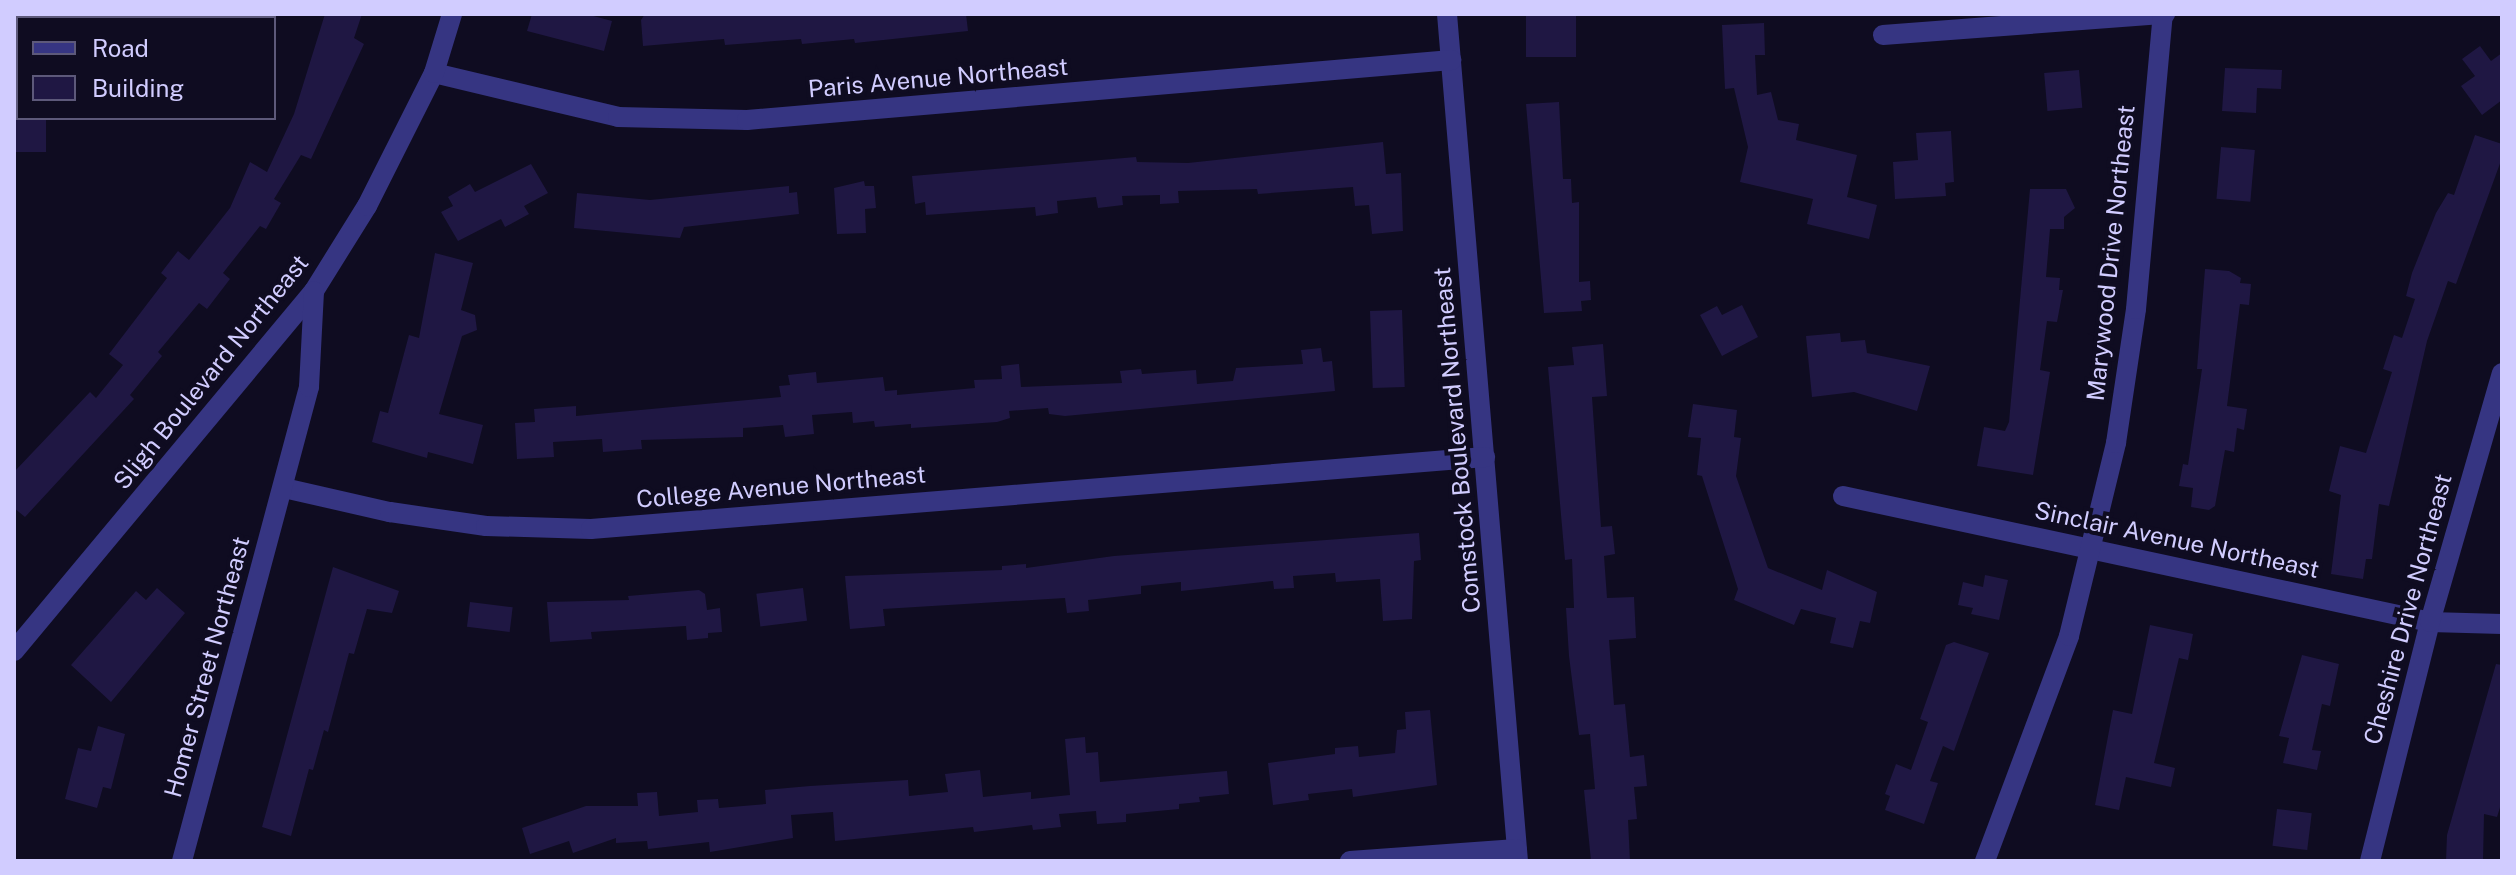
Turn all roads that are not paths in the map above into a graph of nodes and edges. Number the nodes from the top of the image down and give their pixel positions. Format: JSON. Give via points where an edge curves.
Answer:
{"nodes":[{"id":1,"x":452,"y":14,"type":"edge"},
{"id":2,"x":1447,"y":14,"type":"edge"},
{"id":3,"x":2163,"y":14,"type":"edge"},
{"id":4,"x":1883,"y":35,"type":"dead end"},
{"id":5,"x":1451,"y":60,"type":"junction"},
{"id":6,"x":434,"y":73,"type":"junction"},
{"id":7,"x":314,"y":291,"type":"junction"},
{"id":8,"x":2502,"y":373,"type":"edge"},
{"id":9,"x":1485,"y":457,"type":"junction"},
{"id":10,"x":284,"y":488,"type":"junction"},
{"id":11,"x":1843,"y":496,"type":"dead end"},
{"id":12,"x":2093,"y":548,"type":"junction"},
{"id":13,"x":2430,"y":622,"type":"junction"},
{"id":14,"x":2502,"y":624,"type":"edge"},
{"id":15,"x":14,"y":651,"type":"edge"},
{"id":16,"x":1518,"y":855,"type":"edge"},
{"id":17,"x":182,"y":861,"type":"edge"},
{"id":18,"x":1350,"y":861,"type":"edge"},
{"id":19,"x":1985,"y":861,"type":"edge"},
{"id":20,"x":2370,"y":861,"type":"edge"}],
"edges":[{"from":1,"to":6,"type":"street","name":"Sligh Boulevard Northeast"},
{"from":2,"to":5,"type":"street","name":"Comstock Boulevard Northeast"},
{"from":3,"to":4,"type":"street"},
{"from":3,"to":12,"type":"street","name":"Marywood Drive Northeast","via":[[2136,309],[2116,443]]},
{"from":5,"to":6,"type":"street","name":"Paris Avenue Northeast","via":[[747,120],[618,117]]},
{"from":5,"to":9,"type":"street","name":"Comstock Boulevard Northeast"},
{"from":6,"to":7,"type":"street","name":"Sligh Boulevard Northeast","via":[[367,206]]},
{"from":7,"to":10,"type":"street","via":[[309,387]]},
{"from":7,"to":15,"type":"street","name":"Sligh Boulevard Northeast"},
{"from":8,"to":13,"type":"street","name":"Cheshire Drive Northeast"},
{"from":9,"to":10,"type":"street","name":"College Avenue Northeast","via":[[591,529],[486,526]]},
{"from":9,"to":16,"type":"street","name":"Comstock Boulevard Northeast"},
{"from":10,"to":17,"type":"street","name":"Homer Street Northeast"},
{"from":11,"to":12,"type":"street","name":"Sinclair Avenue Northeast"},
{"from":12,"to":13,"type":"street","name":"Sinclair Avenue Northeast"},
{"from":12,"to":19,"type":"street","name":"Marywood Drive Northeast","via":[[2046,707]]},
{"from":13,"to":14,"type":"street","name":"Sinclair Avenue Northeast"},
{"from":13,"to":20,"type":"street","name":"Cheshire Drive Northeast"},
{"from":16,"to":18,"type":"street"}]}
